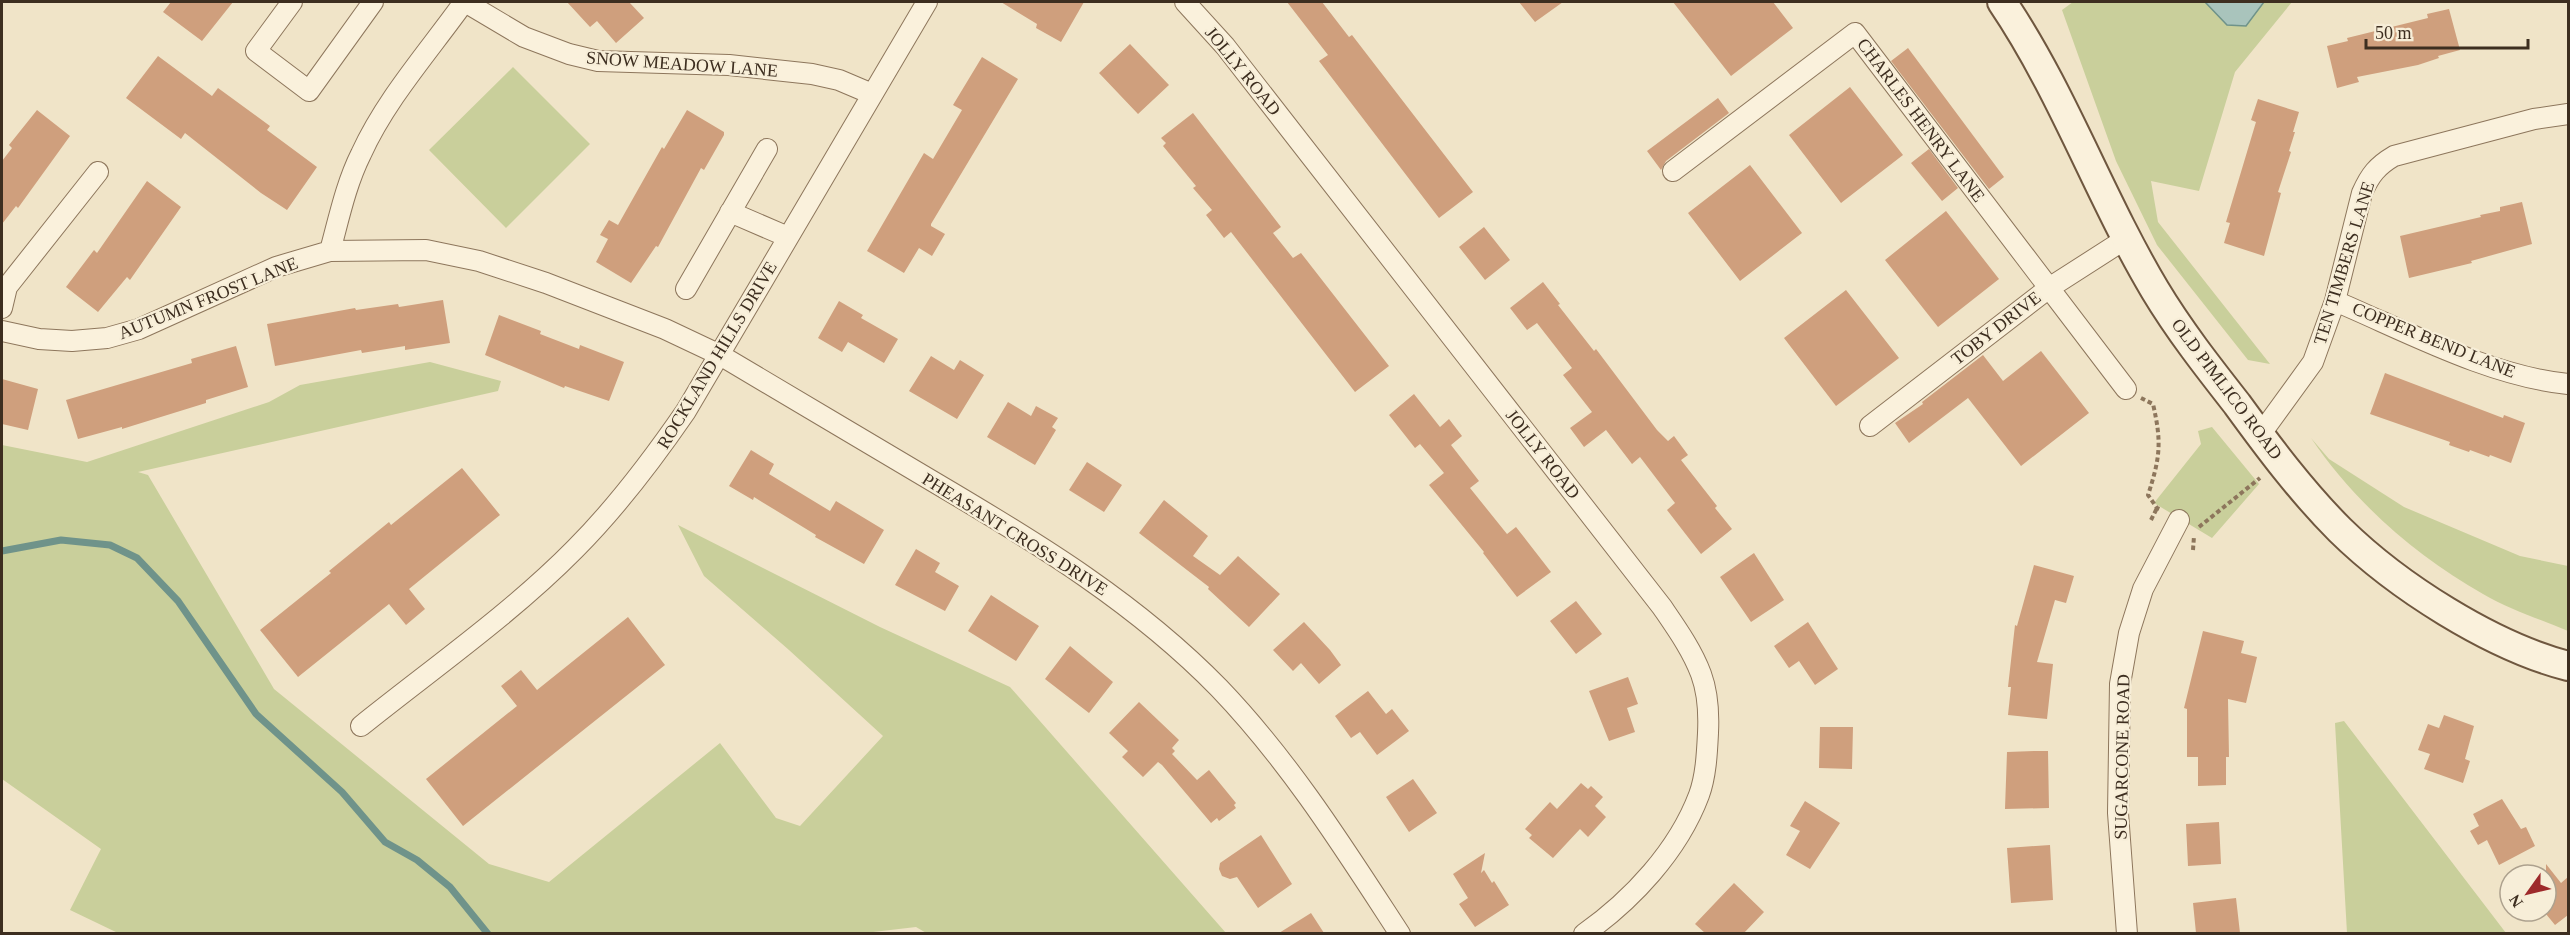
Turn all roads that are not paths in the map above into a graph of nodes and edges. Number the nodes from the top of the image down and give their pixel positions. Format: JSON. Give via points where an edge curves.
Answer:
{"nodes":[{"id":1,"x":292,"y":2,"type":"edge"},
{"id":2,"x":373,"y":2,"type":"edge"},
{"id":3,"x":465,"y":2,"type":"edge"},
{"id":4,"x":927,"y":2,"type":"edge"},
{"id":5,"x":1185,"y":2,"type":"edge"},
{"id":6,"x":2002,"y":2,"type":"edge"},
{"id":7,"x":872,"y":94,"type":"junction"},
{"id":8,"x":2568,"y":114,"type":"edge"},
{"id":9,"x":767,"y":149,"type":"dead end"},
{"id":10,"x":1673,"y":171,"type":"dead end"},
{"id":11,"x":98,"y":172,"type":"dead end"},
{"id":12,"x":730,"y":212,"type":"junction"},
{"id":13,"x":788,"y":237,"type":"junction"},
{"id":14,"x":2127,"y":238,"type":"junction"},
{"id":15,"x":330,"y":251,"type":"junction"},
{"id":16,"x":2049,"y":288,"type":"junction"},
{"id":17,"x":686,"y":289,"type":"dead end"},
{"id":18,"x":2335,"y":301,"type":"junction"},
{"id":19,"x":2,"y":308,"type":"edge"},
{"id":20,"x":2,"y":331,"type":"edge"},
{"id":21,"x":720,"y":355,"type":"junction"},
{"id":22,"x":2568,"y":384,"type":"edge"},
{"id":23,"x":2126,"y":389,"type":"road end"},
{"id":24,"x":1870,"y":426,"type":"dead end"},
{"id":25,"x":2260,"y":435,"type":"junction"},
{"id":26,"x":2179,"y":520,"type":"road end"},
{"id":27,"x":2568,"y":666,"type":"edge"},
{"id":28,"x":361,"y":726,"type":"dead end"},
{"id":29,"x":1400,"y":933,"type":"edge"},
{"id":30,"x":1584,"y":933,"type":"edge"},
{"id":31,"x":2127,"y":933,"type":"edge"}],
"edges":[{"from":1,"to":2,"type":"street","via":[[256,51],[309,91]]},
{"from":3,"to":7,"type":"street","name":"SNOW MEADOW LANE","via":[[524,37],[598,61],[729,65],[812,74]]},
{"from":3,"to":15,"type":"street","via":[[360,154]]},
{"from":4,"to":7,"type":"street","name":"ROCKLAND HILLS DRIVE"},
{"from":5,"to":30,"type":"street","name":"JOLLY ROAD","via":[[1225,46],[1655,598],[1686,642],[1702,675],[1709,707],[1700,794],[1684,828],[1658,865],[1626,900]]},
{"from":6,"to":14,"type":"street","name":"OLD PIMLICO ROAD","via":[[2056,93]]},
{"from":7,"to":13,"type":"street","name":"ROCKLAND HILLS DRIVE"},
{"from":8,"to":18,"type":"street","name":"TEN TIMBERS LANE","via":[[2534,119],[2394,156],[2380,164],[2369,176],[2362,193]]},
{"from":9,"to":12,"type":"street"},
{"from":10,"to":16,"type":"street","name":"CHARLES HENRY LANE","via":[[1855,33]]},
{"from":11,"to":19,"type":"street","via":[[8,287]]},
{"from":12,"to":13,"type":"street"},
{"from":12,"to":17,"type":"street"},
{"from":13,"to":21,"type":"street","name":"ROCKLAND HILLS DRIVE"},
{"from":14,"to":16,"type":"street","name":"TOBY DRIVE"},
{"from":14,"to":25,"type":"street","name":"OLD PIMLICO ROAD","via":[[2184,335]]},
{"from":15,"to":20,"type":"street","name":"AUTUMN FROST LANE","via":[[276,267],[139,329],[107,338],[39,339]]},
{"from":15,"to":21,"type":"street","name":"AUTUMN FROST LANE","via":[[426,250],[479,261],[599,302]]},
{"from":16,"to":23,"type":"street","name":"CHARLES HENRY LANE"},
{"from":16,"to":24,"type":"street","name":"TOBY DRIVE"},
{"from":18,"to":22,"type":"street","name":"COPPER BEND LANE","via":[[2472,359],[2523,376]]},
{"from":18,"to":25,"type":"street","name":"TEN TIMBERS LANE","via":[[2313,362]]},
{"from":21,"to":28,"type":"street","name":"ROCKLAND HILLS DRIVE","via":[[658,452],[575,549],[524,596]]},
{"from":21,"to":29,"type":"street","name":"PHEASANT CROSS DRIVE","via":[[1032,540],[1133,611],[1178,649],[1256,728],[1293,774]]},
{"from":25,"to":27,"type":"street","name":"OLD PIMLICO ROAD","via":[[2306,494],[2383,567],[2466,622]]},
{"from":26,"to":31,"type":"street","name":"SUGARCONE ROAD","via":[[2143,590],[2128,633],[2120,684],[2118,813]]}]}
